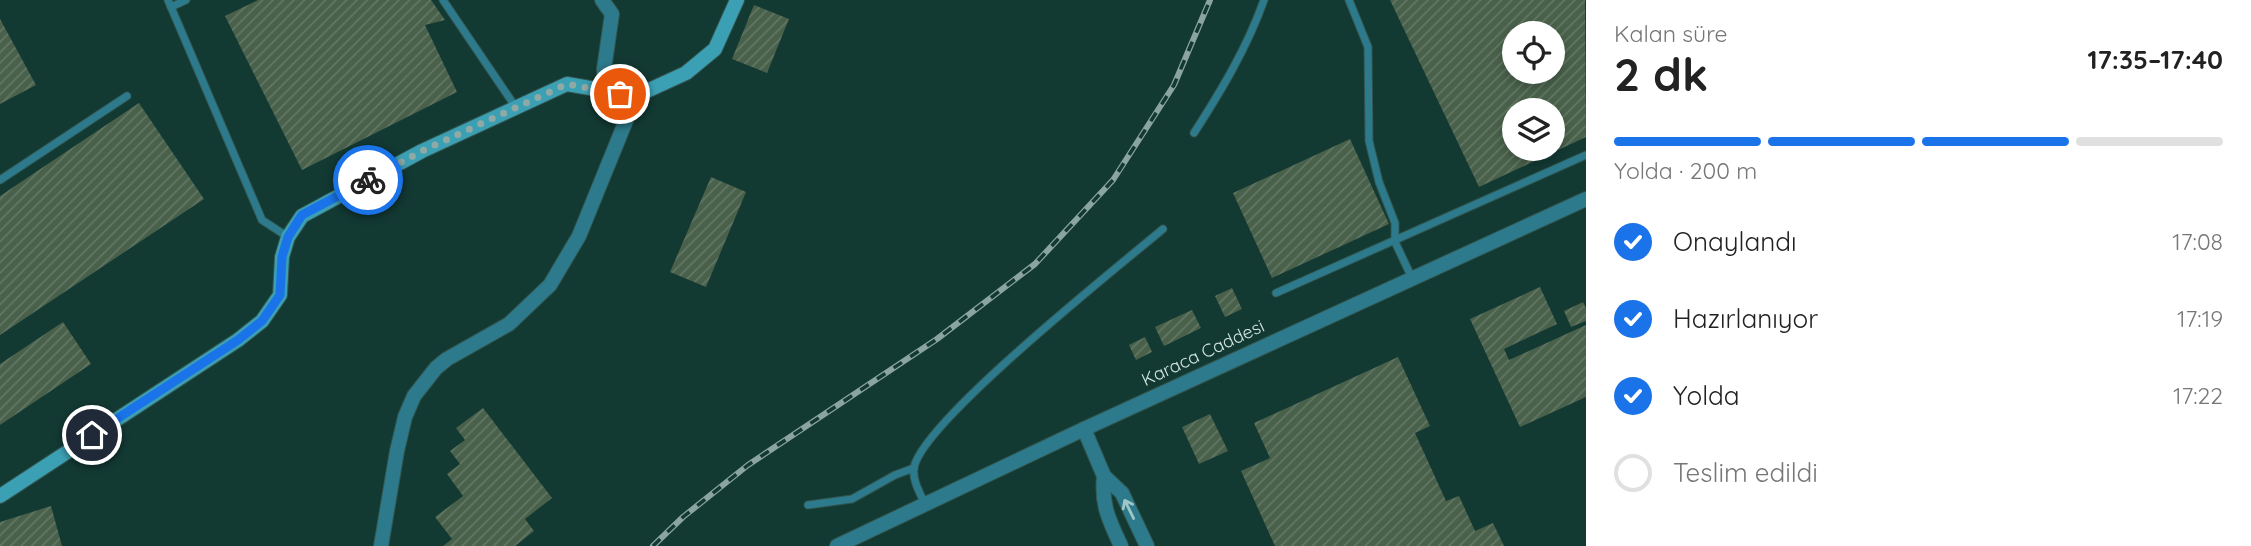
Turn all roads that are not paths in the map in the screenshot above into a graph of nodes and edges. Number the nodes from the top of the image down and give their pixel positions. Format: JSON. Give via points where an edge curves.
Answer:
{"nodes":[{"id":1,"x":186,"y":0,"type":"edge"},
{"id":2,"x":443,"y":0,"type":"edge"},
{"id":3,"x":602,"y":0,"type":"edge"},
{"id":4,"x":737,"y":0,"type":"edge"},
{"id":5,"x":1264,"y":0,"type":"edge"},
{"id":6,"x":1349,"y":0,"type":"edge"},
{"id":7,"x":170,"y":4,"type":"edge"},
{"id":8,"x":604,"y":92,"type":"junction"},
{"id":9,"x":127,"y":96,"type":"dead end"},
{"id":10,"x":636,"y":96,"type":"junction"},
{"id":11,"x":517,"y":108,"type":"junction"},
{"id":12,"x":1194,"y":133,"type":"dead end"},
{"id":13,"x":1586,"y":155,"type":"edge"},
{"id":14,"x":0,"y":180,"type":"edge"},
{"id":15,"x":1586,"y":200,"type":"edge"},
{"id":16,"x":1163,"y":229,"type":"dead end"},
{"id":17,"x":288,"y":237,"type":"junction"},
{"id":18,"x":1395,"y":242,"type":"junction"},
{"id":19,"x":1412,"y":278,"type":"junction"},
{"id":20,"x":1276,"y":293,"type":"dead end"},
{"id":21,"x":1084,"y":429,"type":"junction"},
{"id":22,"x":914,"y":468,"type":"junction"},
{"id":23,"x":1104,"y":476,"type":"junction"},
{"id":24,"x":0,"y":496,"type":"edge"},
{"id":25,"x":925,"y":504,"type":"junction"},
{"id":26,"x":808,"y":505,"type":"dead end"},
{"id":27,"x":381,"y":546,"type":"edge"},
{"id":28,"x":837,"y":546,"type":"edge"},
{"id":29,"x":1121,"y":546,"type":"edge"},
{"id":30,"x":1147,"y":546,"type":"edge"}],
"edges":[{"from":1,"to":7,"type":"lane"},
{"from":2,"to":11,"type":"lane"},
{"from":3,"to":8,"type":"street","via":[[612,14]]},
{"from":4,"to":10,"type":"street","via":[[715,49],[686,73]]},
{"from":5,"to":12,"type":"lane","via":[[1252,34]]},
{"from":6,"to":18,"type":"lane","via":[[1368,47],[1369,141],[1395,223]]},
{"from":7,"to":17,"type":"lane","via":[[261,220]]},
{"from":8,"to":10,"type":"street"},
{"from":8,"to":11,"type":"street","via":[[567,84]]},
{"from":9,"to":14,"type":"lane"},
{"from":10,"to":27,"type":"street","via":[[579,236],[550,285],[509,324],[436,368],[414,396],[397,452]]},
{"from":11,"to":17,"type":"street","via":[[422,151],[302,215]]},
{"from":13,"to":18,"type":"lane"},
{"from":15,"to":19,"type":"street","name":"Karaca Caddesi"},
{"from":16,"to":22,"type":"lane","via":[[970,395],[924,445]]},
{"from":17,"to":24,"type":"street","via":[[280,295],[262,321]]},
{"from":18,"to":19,"type":"lane"},
{"from":18,"to":20,"type":"lane"},
{"from":19,"to":21,"type":"street","name":"Karaca Caddesi"},
{"from":21,"to":23,"type":"street"},
{"from":21,"to":25,"type":"street","name":"Karaca Caddesi"},
{"from":22,"to":25,"type":"lane"},
{"from":22,"to":26,"type":"lane","via":[[852,499]]},
{"from":23,"to":29,"type":"street","via":[[1102,497]]},
{"from":30,"to":23,"type":"street","one_way":true,"via":[[1122,493]]},
{"from":25,"to":28,"type":"street","name":"Karaca Caddesi"}]}
